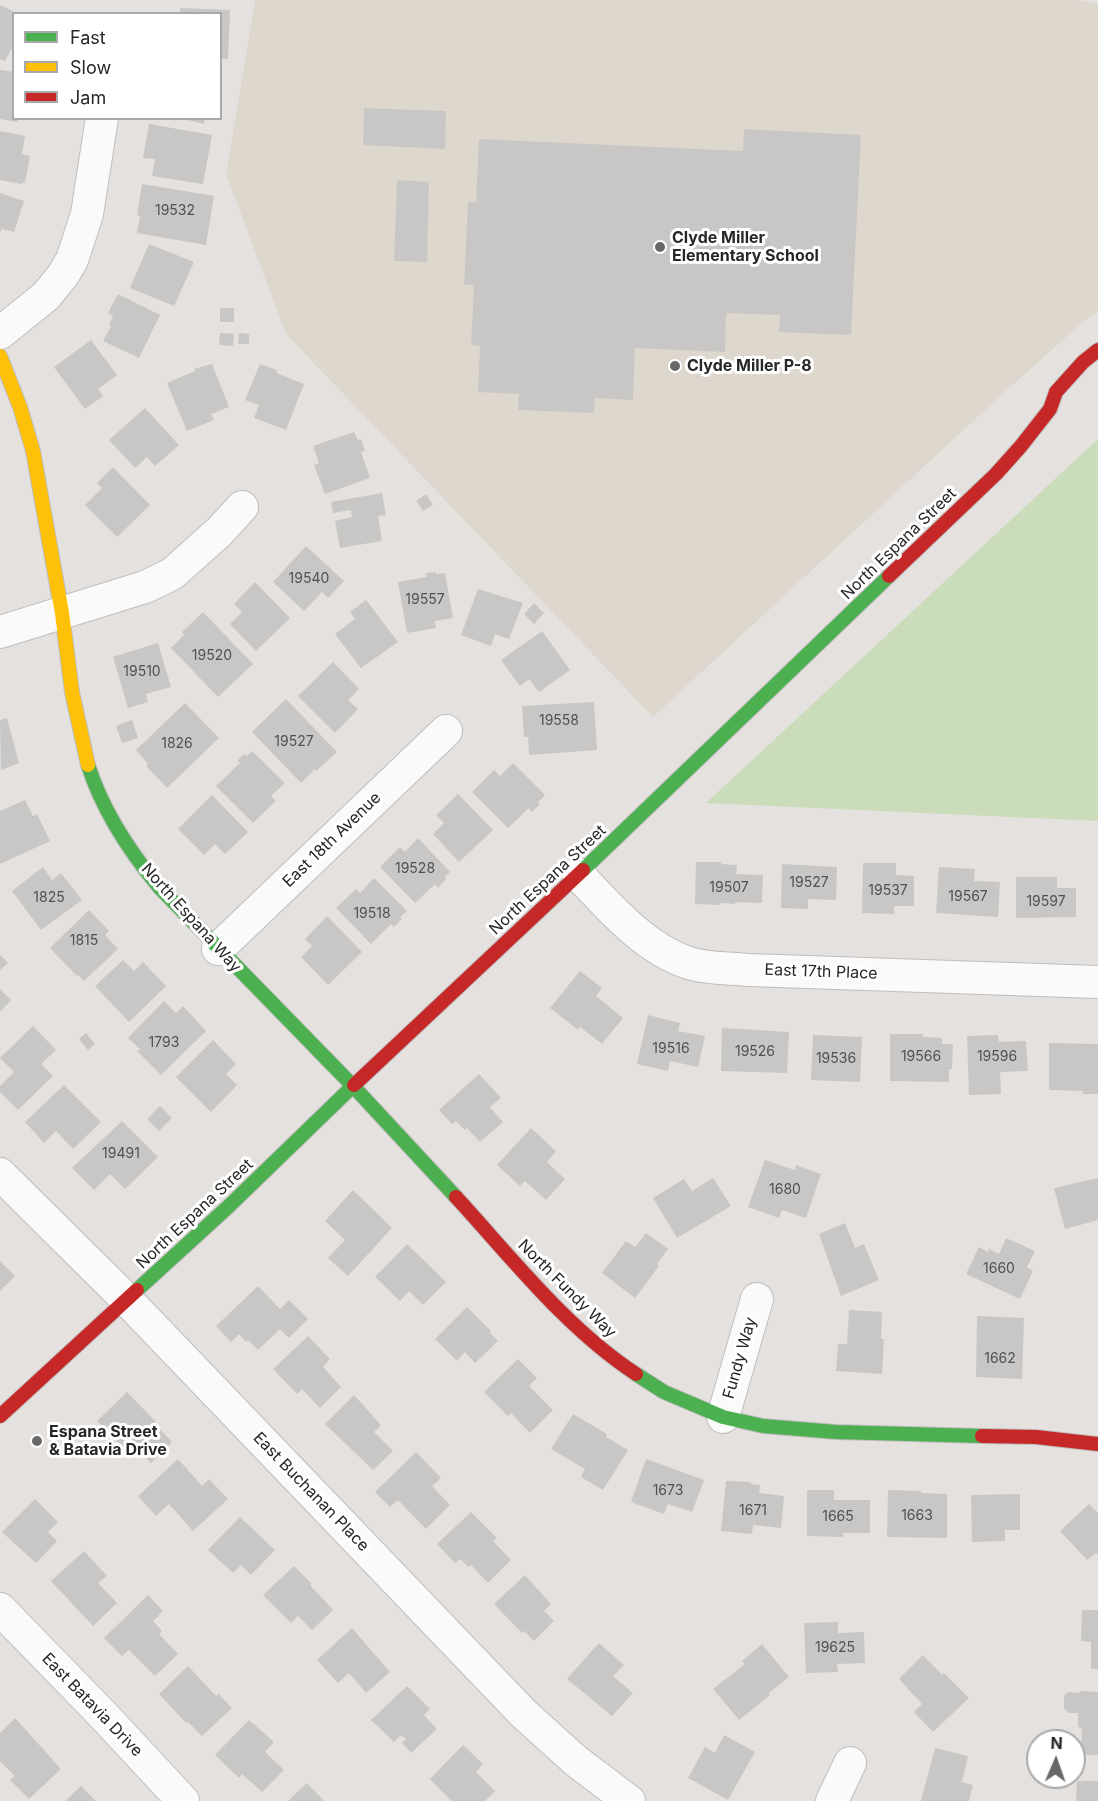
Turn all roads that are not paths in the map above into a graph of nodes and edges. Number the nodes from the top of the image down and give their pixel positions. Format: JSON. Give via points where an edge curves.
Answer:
{"nodes":[{"id":1,"x":102,"y":120,"type":"edge"},
{"id":2,"x":0,"y":333,"type":"edge"},
{"id":3,"x":1098,"y":350,"type":"edge"},
{"id":4,"x":0,"y":356,"type":"edge"},
{"id":5,"x":242,"y":507,"type":"dead end"},
{"id":6,"x":62,"y":613,"type":"junction"},
{"id":7,"x":0,"y":632,"type":"edge"},
{"id":8,"x":446,"y":731,"type":"dead end"},
{"id":9,"x":578,"y":874,"type":"junction"},
{"id":10,"x":218,"y":949,"type":"junction"},
{"id":11,"x":1098,"y":982,"type":"edge"},
{"id":12,"x":353,"y":1086,"type":"junction"},
{"id":13,"x":0,"y":1174,"type":"edge"},
{"id":14,"x":758,"y":1299,"type":"dead end"},
{"id":15,"x":127,"y":1300,"type":"junction"},
{"id":16,"x":0,"y":1416,"type":"edge"},
{"id":17,"x":723,"y":1417,"type":"junction"},
{"id":18,"x":1098,"y":1444,"type":"edge"},
{"id":19,"x":0,"y":1609,"type":"edge"},
{"id":20,"x":850,"y":1762,"type":"dead end"},
{"id":21,"x":183,"y":1801,"type":"edge"},
{"id":22,"x":629,"y":1801,"type":"edge"},
{"id":23,"x":832,"y":1801,"type":"edge"}],
"edges":[{"from":1,"to":2,"type":"street","via":[[87,214],[72,260],[46,296]]},
{"from":3,"to":9,"type":"street","name":"North Espana Street","via":[[1056,392],[1050,409],[996,474]]},
{"from":4,"to":6,"type":"street","name":"North Espana Way","via":[[33,451]]},
{"from":5,"to":6,"type":"street","via":[[172,574],[145,587]]},
{"from":6,"to":7,"type":"street"},
{"from":6,"to":10,"type":"street","name":"North Espana Way","via":[[72,692],[92,778],[144,868]]},
{"from":8,"to":10,"type":"street","name":"East 18th Avenue"},
{"from":9,"to":11,"type":"street","name":"East 17th Place","via":[[614,913],[650,943],[702,966]]},
{"from":9,"to":12,"type":"street","name":"North Espana Street"},
{"from":10,"to":12,"type":"street","name":"North Espana Way"},
{"from":12,"to":15,"type":"street","name":"North Espana Street"},
{"from":12,"to":17,"type":"street","name":"North Fundy Way","via":[[572,1323],[611,1357],[664,1392]]},
{"from":13,"to":15,"type":"street","name":"East Buchanan Place"},
{"from":14,"to":17,"type":"street","name":"Fundy Way"},
{"from":15,"to":16,"type":"street","name":"North Espana Street"},
{"from":15,"to":22,"type":"street","name":"East Buchanan Place","via":[[524,1714],[576,1761]]},
{"from":17,"to":18,"type":"street","name":"North Fundy Way","via":[[805,1430],[1036,1437]]},
{"from":19,"to":21,"type":"street","name":"East Batavia Drive"},
{"from":20,"to":23,"type":"street"}]}
